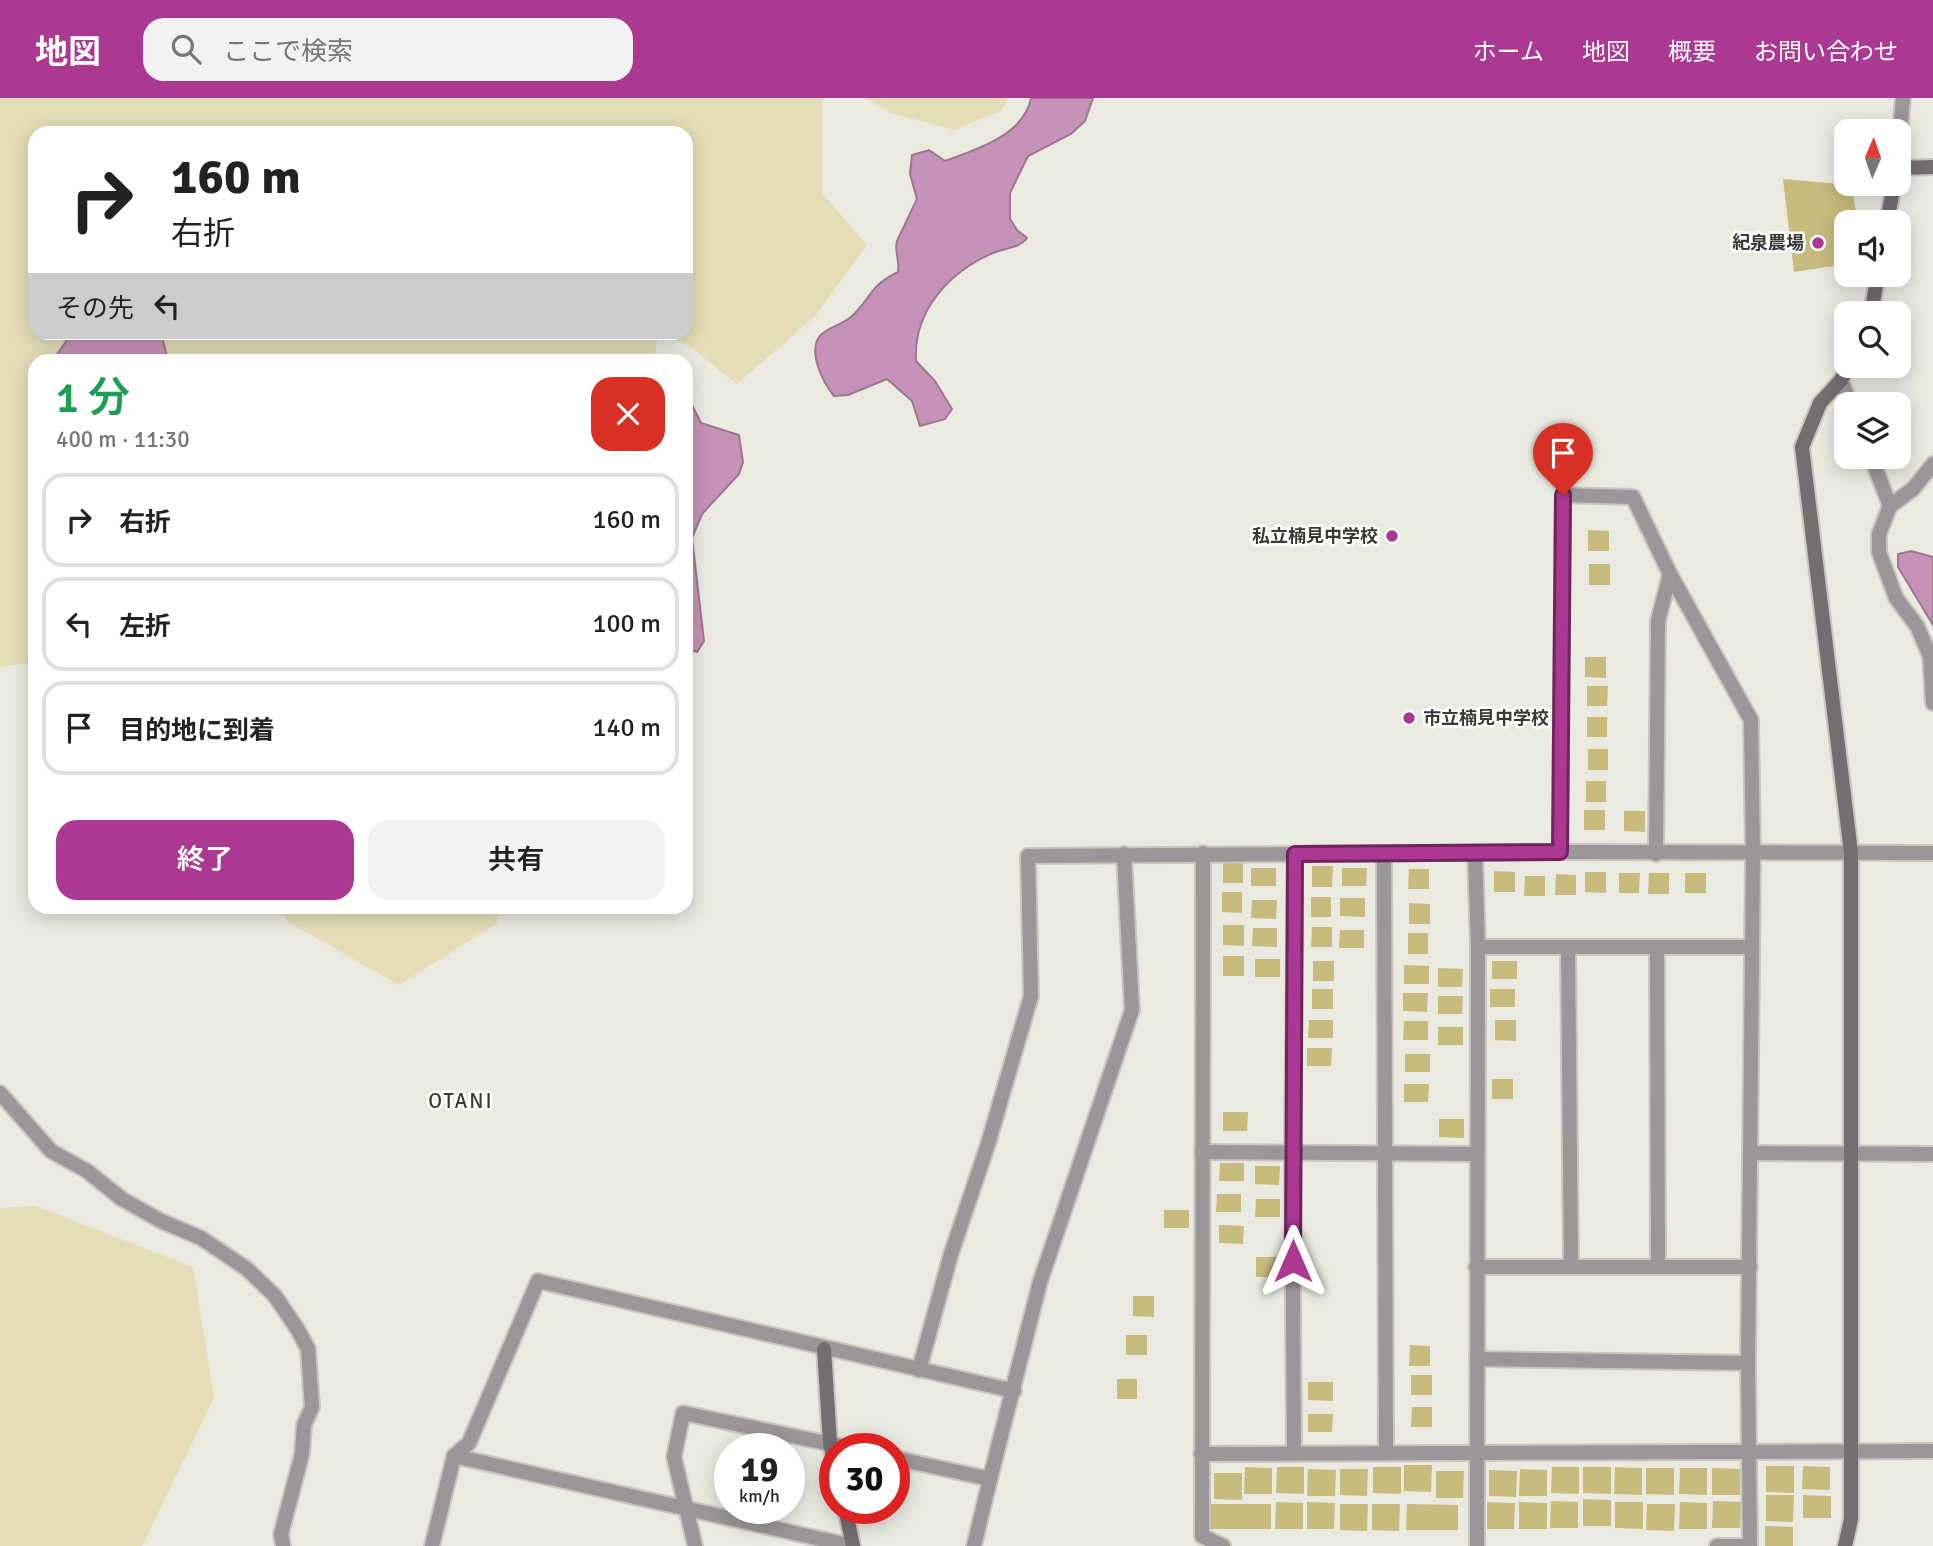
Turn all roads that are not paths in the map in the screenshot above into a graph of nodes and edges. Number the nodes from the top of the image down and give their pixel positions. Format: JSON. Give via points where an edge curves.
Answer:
{"nodes":[{"id":1,"x":1903,"y":98,"type":"edge"},
{"id":2,"x":1901,"y":119,"type":"edge"},
{"id":3,"x":1933,"y":167,"type":"edge"},
{"id":4,"x":1911,"y":168,"type":"edge"},
{"id":5,"x":1841,"y":380,"type":"joint"},
{"id":6,"x":1846,"y":392,"type":"edge"},
{"id":7,"x":1933,"y":464,"type":"edge"},
{"id":8,"x":1876,"y":469,"type":"edge"},
{"id":9,"x":1890,"y":506,"type":"junction"},
{"id":10,"x":1670,"y":574,"type":"junction"},
{"id":11,"x":1933,"y":704,"type":"edge"},
{"id":12,"x":1560,"y":852,"type":"junction"},
{"id":13,"x":1203,"y":853,"type":"junction"},
{"id":14,"x":1475,"y":853,"type":"junction"},
{"id":15,"x":1851,"y":853,"type":"junction"},
{"id":16,"x":1933,"y":853,"type":"edge"},
{"id":17,"x":1124,"y":854,"type":"junction"},
{"id":18,"x":1295,"y":854,"type":"junction"},
{"id":19,"x":1656,"y":854,"type":"junction"},
{"id":20,"x":1753,"y":854,"type":"junction"},
{"id":21,"x":1384,"y":855,"type":"junction"},
{"id":22,"x":1478,"y":947,"type":"junction"},
{"id":23,"x":1657,"y":947,"type":"junction"},
{"id":24,"x":1751,"y":947,"type":"junction"},
{"id":25,"x":1568,"y":948,"type":"junction"},
{"id":26,"x":0,"y":1093,"type":"edge"},
{"id":27,"x":1292,"y":1151,"type":"junction"},
{"id":28,"x":1202,"y":1152,"type":"junction"},
{"id":29,"x":1751,"y":1153,"type":"junction"},
{"id":30,"x":1384,"y":1154,"type":"junction"},
{"id":31,"x":1476,"y":1154,"type":"junction"},
{"id":32,"x":1851,"y":1154,"type":"junction"},
{"id":33,"x":1933,"y":1154,"type":"edge"},
{"id":34,"x":1570,"y":1266,"type":"junction"},
{"id":35,"x":1658,"y":1266,"type":"junction"},
{"id":36,"x":1476,"y":1267,"type":"junction"},
{"id":37,"x":1750,"y":1267,"type":"junction"},
{"id":38,"x":824,"y":1349,"type":"junction"},
{"id":39,"x":1477,"y":1359,"type":"junction"},
{"id":40,"x":1748,"y":1363,"type":"junction"},
{"id":41,"x":919,"y":1370,"type":"junction"},
{"id":42,"x":1014,"y":1391,"type":"junction"},
{"id":43,"x":829,"y":1433,"type":"edge"},
{"id":44,"x":819,"y":1441,"type":"edge"},
{"id":45,"x":1933,"y":1451,"type":"edge"},
{"id":46,"x":1385,"y":1452,"type":"junction"},
{"id":47,"x":1294,"y":1453,"type":"junction"},
{"id":48,"x":1476,"y":1453,"type":"junction"},
{"id":49,"x":1751,"y":1453,"type":"junction"},
{"id":50,"x":1851,"y":1453,"type":"junction"},
{"id":51,"x":1201,"y":1454,"type":"junction"},
{"id":52,"x":454,"y":1456,"type":"junction"},
{"id":53,"x":910,"y":1462,"type":"edge"},
{"id":54,"x":990,"y":1479,"type":"junction"},
{"id":55,"x":686,"y":1508,"type":"junction"},
{"id":56,"x":848,"y":1524,"type":"edge"},
{"id":57,"x":283,"y":1546,"type":"edge"},
{"id":58,"x":432,"y":1546,"type":"edge"},
{"id":59,"x":695,"y":1546,"type":"edge"},
{"id":60,"x":852,"y":1546,"type":"edge"},
{"id":61,"x":974,"y":1546,"type":"edge"},
{"id":62,"x":1223,"y":1546,"type":"edge"},
{"id":63,"x":1477,"y":1546,"type":"edge"},
{"id":64,"x":1717,"y":1546,"type":"edge"},
{"id":65,"x":1750,"y":1546,"type":"edge"},
{"id":66,"x":1845,"y":1546,"type":"edge"}],
"edges":[{"from":1,"to":2,"type":"street"},
{"from":3,"to":4,"type":"street"},
{"from":5,"to":6,"type":"street"},
{"from":5,"to":15,"type":"street","via":[[1820,403],[1802,447]]},
{"from":7,"to":9,"type":"street","via":[[1913,489]]},
{"from":8,"to":9,"type":"street"},
{"from":9,"to":11,"type":"street","via":[[1879,534],[1879,552],[1896,598],[1917,626],[1930,656]]},
{"from":10,"to":12,"type":"street","via":[[1633,497],[1563,495]]},
{"from":10,"to":19,"type":"street","via":[[1658,621]]},
{"from":10,"to":20,"type":"street","via":[[1751,720]]},
{"from":12,"to":14,"type":"street"},
{"from":12,"to":19,"type":"street"},
{"from":13,"to":17,"type":"street"},
{"from":13,"to":18,"type":"street"},
{"from":13,"to":28,"type":"street"},
{"from":14,"to":21,"type":"street"},
{"from":14,"to":22,"type":"street"},
{"from":15,"to":16,"type":"street"},
{"from":15,"to":20,"type":"street"},
{"from":15,"to":32,"type":"street"},
{"from":17,"to":41,"type":"street","via":[[1028,856],[1031,996]]},
{"from":17,"to":42,"type":"street","via":[[1132,1010],[1040,1282]]},
{"from":18,"to":21,"type":"street"},
{"from":18,"to":27,"type":"street"},
{"from":19,"to":20,"type":"street"},
{"from":20,"to":24,"type":"street"},
{"from":21,"to":30,"type":"street"},
{"from":22,"to":25,"type":"street"},
{"from":22,"to":31,"type":"street"},
{"from":23,"to":24,"type":"street"},
{"from":23,"to":25,"type":"street"},
{"from":23,"to":35,"type":"street"},
{"from":24,"to":29,"type":"street"},
{"from":25,"to":34,"type":"street"},
{"from":26,"to":57,"type":"street","via":[[51,1151],[87,1171],[122,1199],[201,1238],[247,1269],[275,1296],[298,1330],[308,1349],[312,1407],[304,1425],[302,1454],[281,1534]]},
{"from":27,"to":28,"type":"street"},
{"from":27,"to":30,"type":"street"},
{"from":27,"to":47,"type":"street"},
{"from":28,"to":51,"type":"street"},
{"from":29,"to":32,"type":"street"},
{"from":29,"to":37,"type":"street"},
{"from":30,"to":31,"type":"street"},
{"from":30,"to":46,"type":"street"},
{"from":31,"to":36,"type":"street"},
{"from":32,"to":33,"type":"street"},
{"from":32,"to":50,"type":"street"},
{"from":34,"to":35,"type":"street"},
{"from":34,"to":36,"type":"street"},
{"from":35,"to":37,"type":"street"},
{"from":36,"to":39,"type":"street"},
{"from":37,"to":40,"type":"street"},
{"from":38,"to":41,"type":"street"},
{"from":38,"to":43,"type":"street"},
{"from":38,"to":52,"type":"street","via":[[538,1281],[469,1444]]},
{"from":39,"to":40,"type":"street"},
{"from":39,"to":48,"type":"street"},
{"from":40,"to":49,"type":"street"},
{"from":41,"to":42,"type":"street"},
{"from":42,"to":54,"type":"street"},
{"from":44,"to":55,"type":"street","via":[[683,1413],[674,1457]]},
{"from":45,"to":50,"type":"street"},
{"from":46,"to":47,"type":"street"},
{"from":46,"to":48,"type":"street"},
{"from":47,"to":51,"type":"street"},
{"from":48,"to":49,"type":"street"},
{"from":48,"to":63,"type":"street"},
{"from":49,"to":50,"type":"street"},
{"from":49,"to":65,"type":"street"},
{"from":50,"to":66,"type":"street","via":[[1851,1519]]},
{"from":51,"to":62,"type":"street","via":[[1202,1536]]},
{"from":52,"to":55,"type":"street"},
{"from":52,"to":58,"type":"street"},
{"from":53,"to":54,"type":"street"},
{"from":54,"to":61,"type":"street"},
{"from":55,"to":59,"type":"street"},
{"from":55,"to":60,"type":"street"},
{"from":56,"to":60,"type":"street"},
{"from":64,"to":65,"type":"street"}]}
